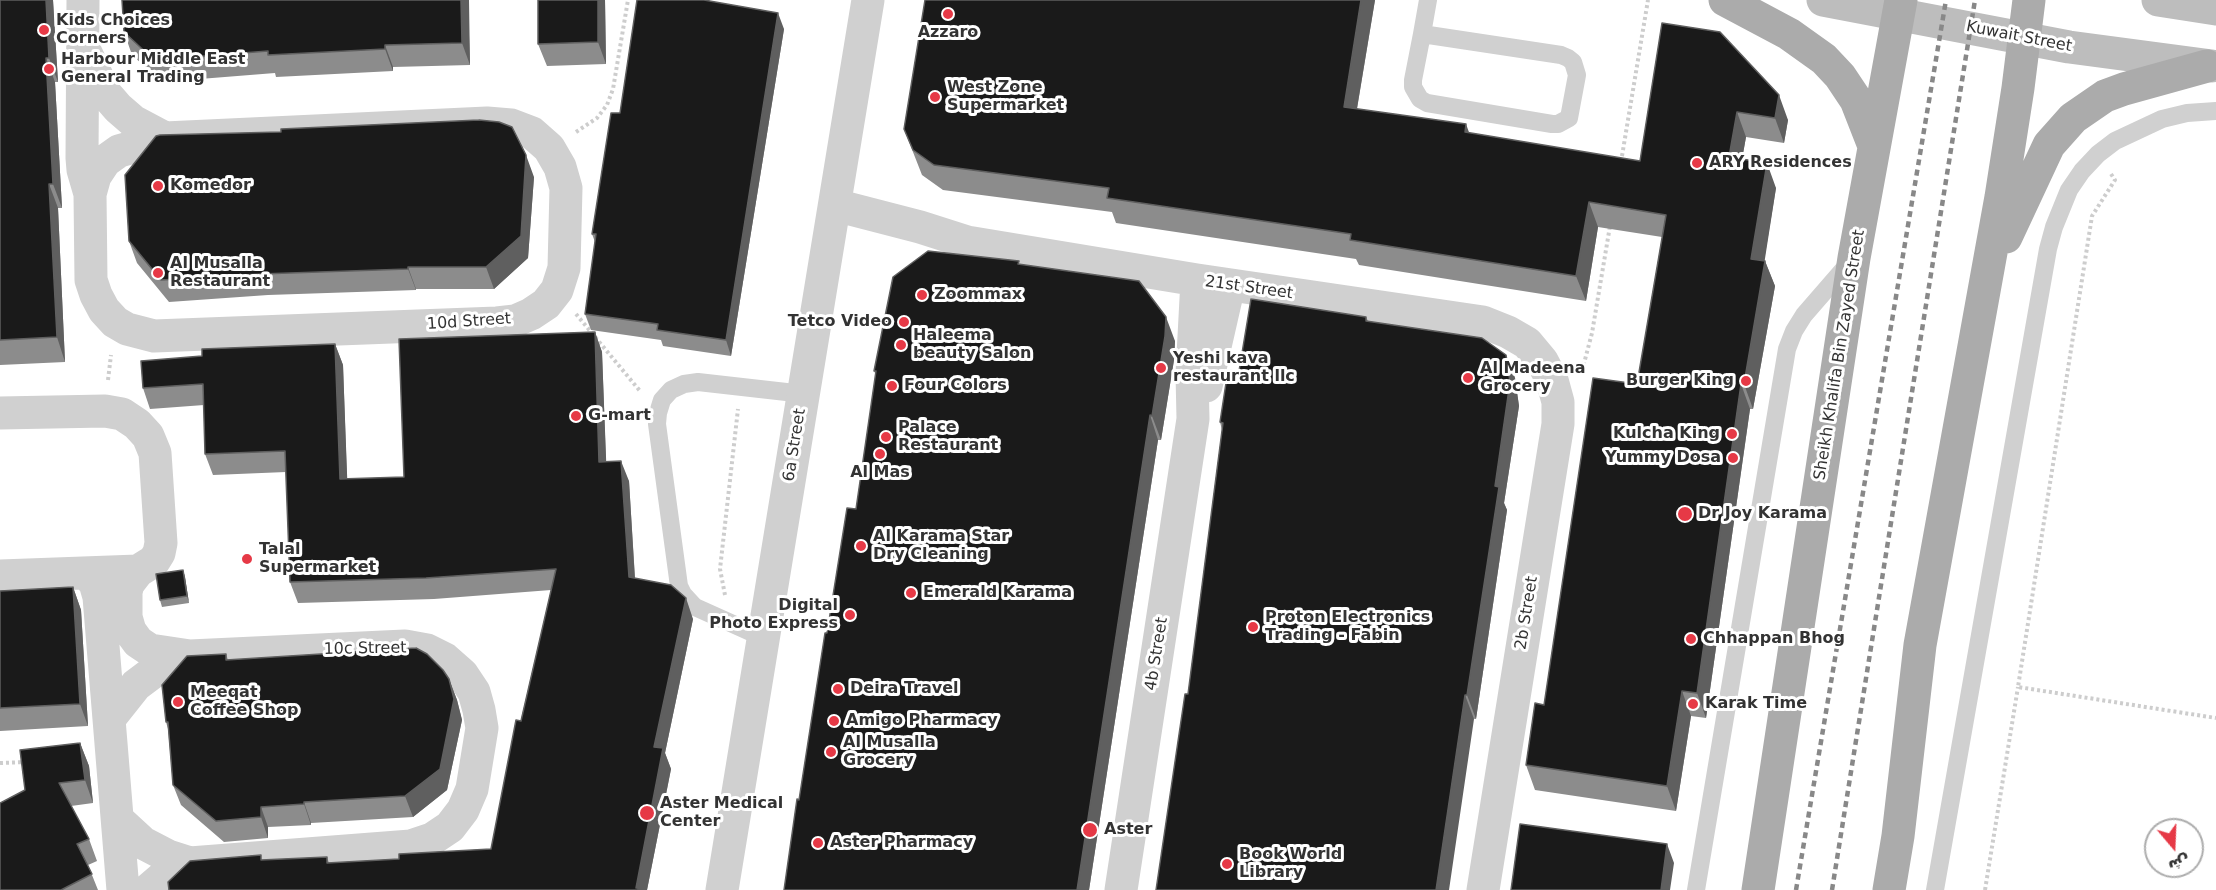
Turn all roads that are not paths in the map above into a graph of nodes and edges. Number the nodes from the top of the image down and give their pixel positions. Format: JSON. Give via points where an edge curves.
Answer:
{"nodes":[{"id":1,"x":83,"y":0,"type":"edge"},
{"id":2,"x":868,"y":0,"type":"edge"},
{"id":3,"x":1428,"y":0,"type":"edge"},
{"id":4,"x":1725,"y":0,"type":"edge"},
{"id":5,"x":1823,"y":0,"type":"edge"},
{"id":6,"x":2029,"y":0,"type":"edge"},
{"id":7,"x":2157,"y":0,"type":"edge"},
{"id":8,"x":1900,"y":7,"type":"edge"},
{"id":9,"x":2216,"y":9,"type":"edge"},
{"id":10,"x":1422,"y":34,"type":"junction"},
{"id":11,"x":2025,"y":37,"type":"junction"},
{"id":12,"x":83,"y":46,"type":"junction"},
{"id":13,"x":2211,"y":66,"type":"edge"},
{"id":14,"x":2216,"y":111,"type":"edge"},
{"id":15,"x":165,"y":138,"type":"junction"},
{"id":16,"x":1874,"y":147,"type":"junction"},
{"id":17,"x":90,"y":194,"type":"junction"},
{"id":18,"x":833,"y":217,"type":"junction"},
{"id":19,"x":1854,"y":258,"type":"junction"},
{"id":20,"x":1213,"y":282,"type":"junction"},
{"id":21,"x":1985,"y":285,"type":"junction"},
{"id":22,"x":1527,"y":344,"type":"joint"},
{"id":23,"x":804,"y":394,"type":"junction"},
{"id":24,"x":0,"y":413,"type":"edge"},
{"id":25,"x":138,"y":571,"type":"junction"},
{"id":26,"x":86,"y":573,"type":"junction"},
{"id":27,"x":0,"y":576,"type":"edge"},
{"id":28,"x":764,"y":638,"type":"junction"},
{"id":29,"x":190,"y":656,"type":"junction"},
{"id":30,"x":109,"y":719,"type":"junction"},
{"id":31,"x":118,"y":820,"type":"junction"},
{"id":32,"x":190,"y":863,"type":"junction"},
{"id":33,"x":123,"y":890,"type":"edge"},
{"id":34,"x":148,"y":890,"type":"edge"},
{"id":35,"x":722,"y":890,"type":"edge"},
{"id":36,"x":1121,"y":890,"type":"edge"},
{"id":37,"x":1483,"y":890,"type":"edge"},
{"id":38,"x":1696,"y":890,"type":"edge"},
{"id":39,"x":1758,"y":890,"type":"edge"},
{"id":40,"x":1889,"y":890,"type":"edge"},
{"id":41,"x":1935,"y":890,"type":"edge"}],
"edges":[{"from":1,"to":12,"type":"street","name":"10d Street"},
{"from":2,"to":18,"type":"street","name":"6a Street"},
{"from":3,"to":10,"type":"lane"},
{"from":4,"to":16,"type":"main road","via":[[1789,34],[1824,60],[1856,100]]},
{"from":5,"to":8,"type":"main road","name":"Kuwait Street"},
{"from":6,"to":11,"type":"main road"},
{"from":7,"to":9,"type":"main road"},
{"from":8,"to":11,"type":"main road","name":"Kuwait Street"},
{"from":8,"to":16,"type":"main road","name":"Sheikh Khalifa Bin Zayed Street"},
{"from":10,"to":10,"type":"lane","via":[[1413,80],[1420,99],[1552,124],[1569,118],[1577,75],[1568,58]]},
{"from":11,"to":13,"type":"main road","name":"Kuwait Street","via":[[2069,47]]},
{"from":11,"to":21,"type":"main road"},
{"from":12,"to":15,"type":"street","name":"10d Street","via":[[105,93],[118,108]]},
{"from":12,"to":17,"type":"street","name":"10d Street","via":[[82,158]]},
{"from":13,"to":21,"type":"main road","via":[[2105,96],[2073,118],[2040,160]]},
{"from":14,"to":41,"type":"lane","via":[[2162,119],[2098,154],[2069,190],[2054,227]]},
{"from":15,"to":17,"type":"street","name":"10d Street","via":[[112,156],[95,176]]},
{"from":15,"to":17,"type":"street","name":"10d Street","via":[[487,123],[511,125],[532,133],[549,148],[566,188],[564,268],[557,290],[546,304],[515,321],[154,336],[127,329],[115,321],[96,295],[91,280]]},
{"from":16,"to":19,"type":"main road","name":"Sheikh Khalifa Bin Zayed Street"},
{"from":18,"to":20,"type":"street","name":"21st Street","via":[[920,227],[967,243]]},
{"from":18,"to":23,"type":"street","name":"6a Street"},
{"from":19,"to":38,"type":"lane","via":[[1804,315],[1787,349]]},
{"from":19,"to":39,"type":"main road","name":"Sheikh Khalifa Bin Zayed Street"},
{"from":20,"to":22,"type":"street","name":"21st Street","via":[[1483,322]]},
{"from":20,"to":36,"type":"street","name":"4b Street","via":[[1212,364],[1193,419]]},
{"from":21,"to":40,"type":"main road","via":[[1920,645]]},
{"from":22,"to":37,"type":"street","name":"2b Street","via":[[1552,380],[1558,424]]},
{"from":23,"to":28,"type":"street","name":"6a Street"},
{"from":23,"to":28,"type":"lane","via":[[698,382],[672,390],[662,400],[658,413],[679,586],[695,608]]},
{"from":24,"to":25,"type":"street","via":[[105,411],[122,414],[148,436],[155,453],[161,543],[154,561]]},
{"from":25,"to":26,"type":"street"},
{"from":25,"to":29,"type":"street","name":"10c Street","via":[[126,592],[130,631],[150,650]]},
{"from":26,"to":27,"type":"street"},
{"from":26,"to":30,"type":"street","via":[[95,583],[99,597]]},
{"from":28,"to":35,"type":"street","name":"6a Street"},
{"from":29,"to":30,"type":"street","name":"10c Street","via":[[170,663],[136,685]]},
{"from":29,"to":32,"type":"street","name":"10c Street","via":[[405,646],[427,651],[445,659],[462,674],[474,692],[482,728],[472,789],[463,810],[450,827],[432,839],[411,846]]},
{"from":30,"to":31,"type":"street"},
{"from":31,"to":32,"type":"street","name":"10c Street","via":[[143,843]]},
{"from":31,"to":33,"type":"street"},
{"from":32,"to":34,"type":"street","name":"10c Street","via":[[169,872]]}]}
